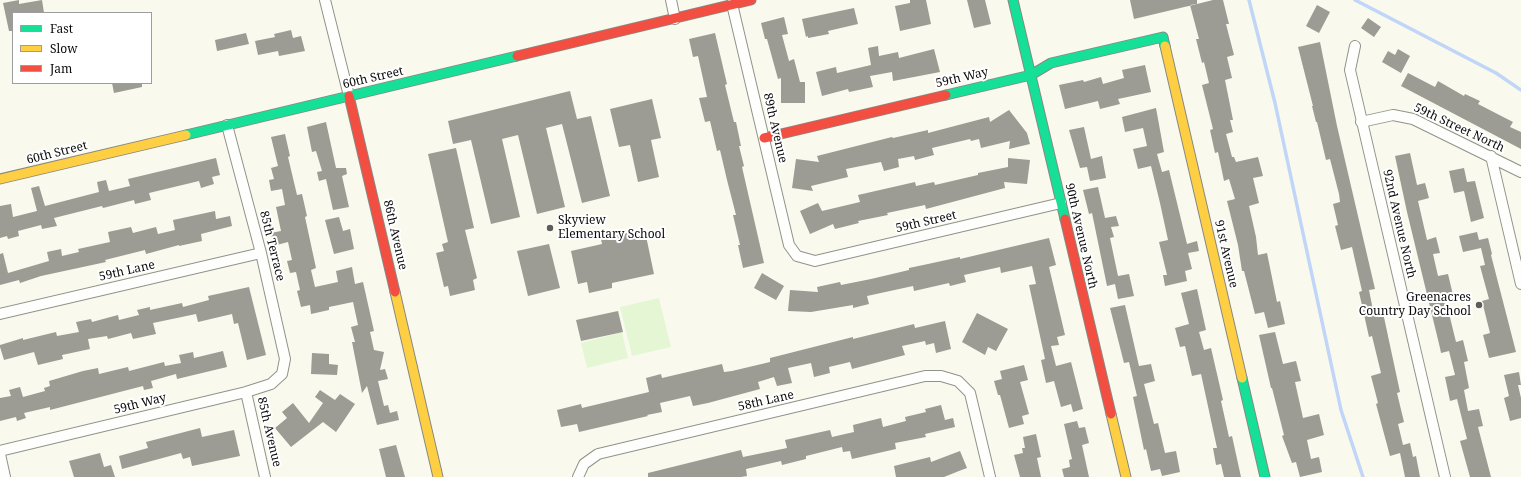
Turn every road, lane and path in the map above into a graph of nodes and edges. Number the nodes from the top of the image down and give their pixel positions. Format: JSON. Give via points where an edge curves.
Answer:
{"nodes":[{"id":1,"x":325,"y":0,"type":"edge"},
{"id":2,"x":671,"y":0,"type":"edge"},
{"id":3,"x":751,"y":0,"type":"edge"},
{"id":4,"x":1013,"y":0,"type":"edge"},
{"id":5,"x":732,"y":4,"type":"junction"},
{"id":6,"x":675,"y":19,"type":"junction"},
{"id":7,"x":1163,"y":37,"type":"joint"},
{"id":8,"x":1355,"y":46,"type":"dead end"},
{"id":9,"x":1031,"y":75,"type":"junction"},
{"id":10,"x":349,"y":96,"type":"junction"},
{"id":11,"x":1361,"y":122,"type":"junction"},
{"id":12,"x":227,"y":125,"type":"junction"},
{"id":13,"x":764,"y":138,"type":"junction"},
{"id":14,"x":1491,"y":156,"type":"junction"},
{"id":15,"x":1521,"y":172,"type":"edge"},
{"id":16,"x":0,"y":179,"type":"edge"},
{"id":17,"x":1061,"y":203,"type":"junction"},
{"id":18,"x":260,"y":253,"type":"junction"},
{"id":19,"x":797,"y":256,"type":"joint"},
{"id":20,"x":1521,"y":284,"type":"edge"},
{"id":21,"x":0,"y":314,"type":"edge"},
{"id":22,"x":282,"y":374,"type":"joint"},
{"id":23,"x":246,"y":392,"type":"junction"},
{"id":24,"x":0,"y":453,"type":"edge"},
{"id":25,"x":5,"y":477,"type":"edge"},
{"id":26,"x":265,"y":477,"type":"edge"},
{"id":27,"x":438,"y":477,"type":"edge"},
{"id":28,"x":578,"y":477,"type":"edge"},
{"id":29,"x":990,"y":477,"type":"edge"},
{"id":30,"x":1126,"y":477,"type":"edge"},
{"id":31,"x":1265,"y":477,"type":"edge"},
{"id":32,"x":1445,"y":477,"type":"edge"}],
"edges":[{"from":1,"to":10,"type":"street","name":"86th Avenue"},
{"from":2,"to":6,"type":"street"},
{"from":3,"to":5,"type":"street","name":"60th Street"},
{"from":4,"to":9,"type":"street","name":"90th Avenue North"},
{"from":5,"to":6,"type":"street","name":"60th Street"},
{"from":5,"to":13,"type":"street","name":"89th Avenue"},
{"from":6,"to":10,"type":"street","name":"60th Street"},
{"from":7,"to":9,"type":"street","name":"59th Way","via":[[1051,63]]},
{"from":7,"to":31,"type":"street","name":"91st Avenue"},
{"from":8,"to":11,"type":"street","name":"92nd Avenue North","via":[[1350,70]]},
{"from":9,"to":13,"type":"street","name":"59th Way"},
{"from":9,"to":17,"type":"street","name":"90th Avenue North"},
{"from":10,"to":12,"type":"street","name":"60th Street"},
{"from":10,"to":27,"type":"street","name":"86th Avenue"},
{"from":11,"to":14,"type":"street","name":"59th Street North","via":[[1394,115],[1413,119]]},
{"from":11,"to":32,"type":"street","name":"92nd Avenue North"},
{"from":12,"to":16,"type":"street","name":"60th Street"},
{"from":12,"to":18,"type":"street","name":"85th Terrace"},
{"from":13,"to":19,"type":"street","name":"89th Avenue","via":[[789,245]]},
{"from":14,"to":15,"type":"street","name":"59th Street North"},
{"from":14,"to":20,"type":"street"},
{"from":17,"to":19,"type":"street","name":"59th Street","via":[[815,261]]},
{"from":17,"to":30,"type":"street","name":"90th Avenue North"},
{"from":18,"to":21,"type":"street","name":"59th Lane"},
{"from":18,"to":22,"type":"street","name":"85th Terrace","via":[[285,359]]},
{"from":22,"to":23,"type":"street","name":"59th Way","via":[[271,384]]},
{"from":23,"to":24,"type":"street","name":"59th Way"},
{"from":23,"to":26,"type":"street","name":"85th Avenue"},
{"from":24,"to":25,"type":"street"},
{"from":28,"to":29,"type":"street","name":"58th Lane","via":[[584,464],[598,454],[925,376],[941,376],[958,381],[970,393]]}]}
